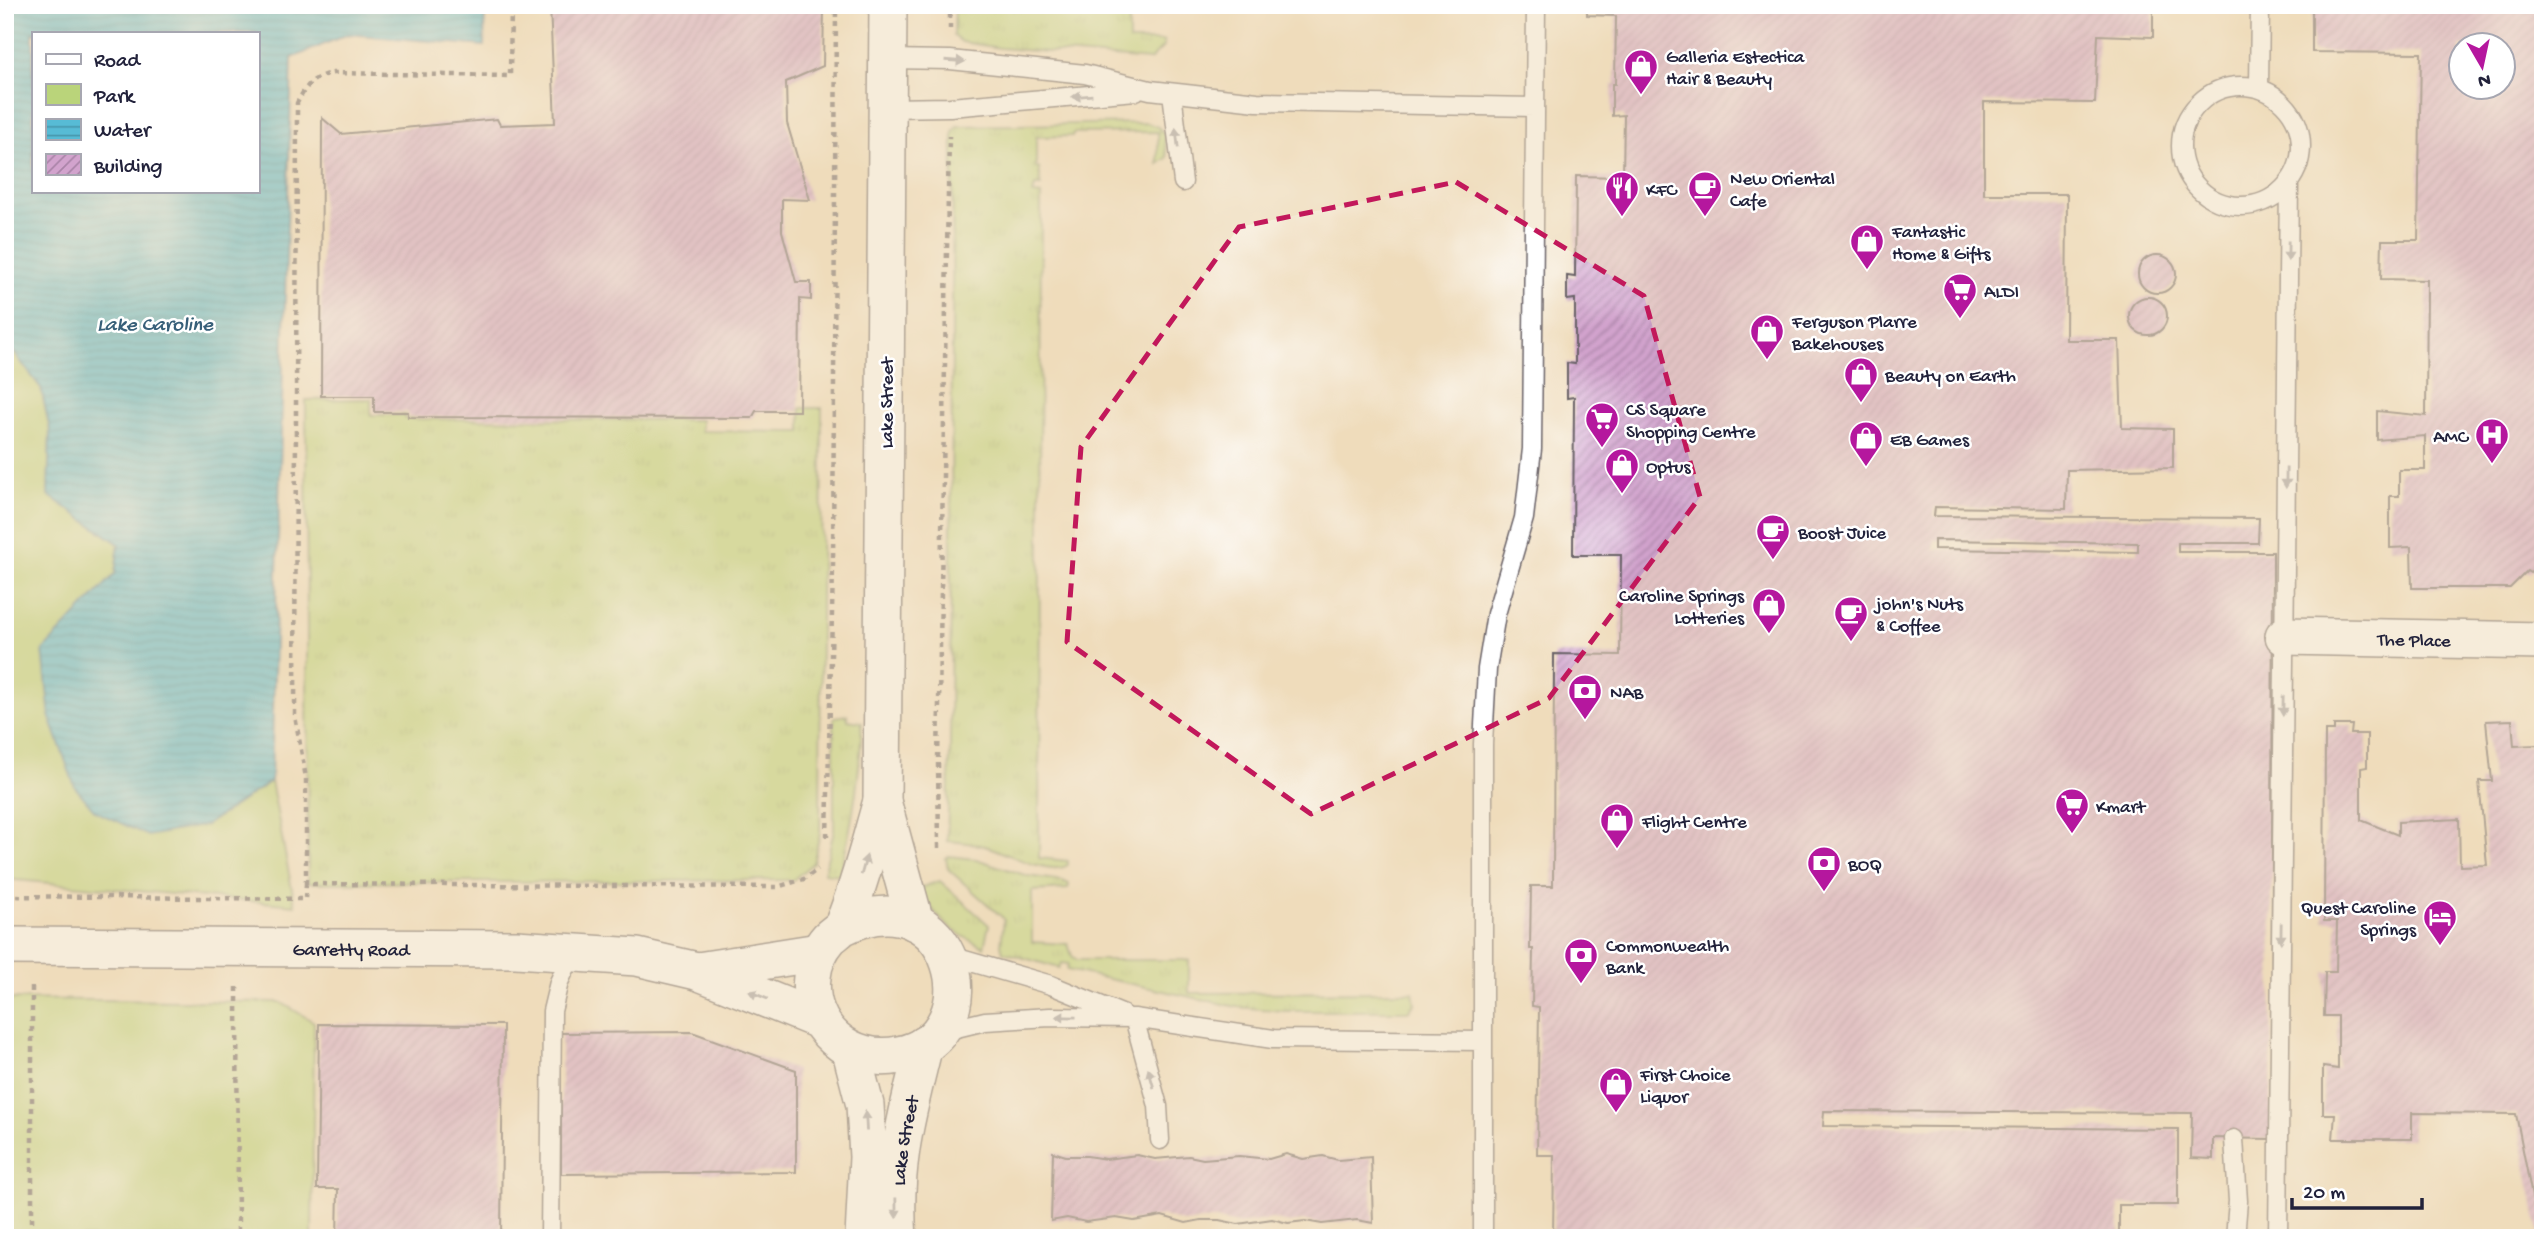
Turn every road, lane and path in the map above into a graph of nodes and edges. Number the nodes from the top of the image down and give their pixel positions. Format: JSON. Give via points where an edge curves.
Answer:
{"nodes":[{"id":1,"x":510,"y":5,"type":"edge"},
{"id":2,"x":836,"y":5,"type":"edge"},
{"id":3,"x":888,"y":5,"type":"edge"},
{"id":4,"x":950,"y":5,"type":"edge"},
{"id":5,"x":1535,"y":5,"type":"edge"},
{"id":6,"x":2259,"y":5,"type":"edge"},
{"id":7,"x":887,"y":59,"type":"junction"},
{"id":8,"x":950,"y":60,"type":"junction"},
{"id":9,"x":2259,"y":89,"type":"junction"},
{"id":10,"x":1150,"y":90,"type":"junction"},
{"id":11,"x":1172,"y":93,"type":"junction"},
{"id":12,"x":950,"y":107,"type":"junction"},
{"id":13,"x":1535,"y":107,"type":"junction"},
{"id":14,"x":887,"y":108,"type":"junction"},
{"id":15,"x":1183,"y":182,"type":"dead end"},
{"id":16,"x":2289,"y":183,"type":"junction"},
{"id":17,"x":2284,"y":636,"type":"junction"},
{"id":18,"x":2543,"y":640,"type":"edge"},
{"id":19,"x":5,"y":726,"type":"edge"},
{"id":20,"x":882,"y":801,"type":"junction"},
{"id":21,"x":827,"y":849,"type":"dead end"},
{"id":22,"x":822,"y":860,"type":"dead end"},
{"id":23,"x":902,"y":873,"type":"junction"},
{"id":24,"x":860,"y":877,"type":"junction"},
{"id":25,"x":804,"y":879,"type":"junction"},
{"id":26,"x":306,"y":884,"type":"junction"},
{"id":27,"x":6,"y":896,"type":"edge"},
{"id":28,"x":237,"y":897,"type":"junction"},
{"id":29,"x":915,"y":922,"type":"junction"},
{"id":30,"x":831,"y":940,"type":"junction"},
{"id":31,"x":19,"y":946,"type":"edge"},
{"id":32,"x":236,"y":948,"type":"junction"},
{"id":33,"x":573,"y":952,"type":"junction"},
{"id":34,"x":947,"y":955,"type":"junction"},
{"id":35,"x":697,"y":971,"type":"junction"},
{"id":36,"x":1134,"y":1018,"type":"junction"},
{"id":37,"x":819,"y":1020,"type":"junction"},
{"id":38,"x":931,"y":1039,"type":"junction"},
{"id":39,"x":1483,"y":1041,"type":"junction"},
{"id":40,"x":851,"y":1051,"type":"junction"},
{"id":41,"x":2234,"y":1139,"type":"dead end"},
{"id":42,"x":1160,"y":1140,"type":"dead end"},
{"id":43,"x":32,"y":1238,"type":"edge"},
{"id":44,"x":238,"y":1238,"type":"edge"},
{"id":45,"x":550,"y":1238,"type":"edge"},
{"id":46,"x":864,"y":1238,"type":"edge"},
{"id":47,"x":898,"y":1238,"type":"edge"},
{"id":48,"x":1483,"y":1238,"type":"edge"},
{"id":49,"x":2235,"y":1238,"type":"edge"},
{"id":50,"x":2278,"y":1238,"type":"edge"}],
"edges":[{"from":1,"to":26,"type":"path","via":[[510,76],[333,73],[318,76],[296,103],[295,716],[306,778]]},
{"from":2,"to":21,"type":"path"},
{"from":3,"to":7,"type":"street","name":"Lake Street"},
{"from":4,"to":8,"type":"path"},
{"from":5,"to":13,"type":"lane"},
{"from":6,"to":9,"type":"lane"},
{"from":7,"to":8,"type":"lane"},
{"from":7,"to":14,"type":"street","name":"Lake Street"},
{"from":8,"to":10,"type":"lane","one_way":true,"via":[[1085,74]]},
{"from":9,"to":16,"type":"lane","via":[[2277,97],[2299,130],[2301,150]]},
{"from":9,"to":16,"type":"lane","via":[[2239,85],[2220,89],[2189,113],[2181,132],[2180,152],[2186,171],[2196,188],[2231,206],[2251,206]]},
{"from":10,"to":11,"type":"lane"},
{"from":10,"to":12,"type":"lane","one_way":true},
{"from":11,"to":13,"type":"lane","via":[[1257,102]]},
{"from":15,"to":11,"type":"lane","one_way":true},
{"from":12,"to":14,"type":"lane"},
{"from":12,"to":23,"type":"path","via":[[940,873]]},
{"from":13,"to":39,"type":"lane","via":[[1532,450],[1524,518],[1497,608],[1487,669]]},
{"from":14,"to":20,"type":"street","name":"Lake Street"},
{"from":16,"to":17,"type":"lane","one_way":true},
{"from":17,"to":18,"type":"street","name":"The Place"},
{"from":17,"to":50,"type":"lane","one_way":true},
{"from":19,"to":27,"type":"path"},
{"from":20,"to":23,"type":"street","name":"Lake Street"},
{"from":24,"to":20,"type":"street","name":"Lake Street","one_way":true},
{"from":22,"to":25,"type":"path","via":[[818,871]]},
{"from":23,"to":29,"type":"street","name":"Lake Street"},
{"from":24,"to":25,"type":"path"},
{"from":24,"to":30,"type":"street","name":"Lake Street"},
{"from":25,"to":26,"type":"path","via":[[784,886],[750,887]]},
{"from":26,"to":28,"type":"path","via":[[305,899]]},
{"from":27,"to":28,"type":"path"},
{"from":27,"to":31,"type":"path"},
{"from":28,"to":32,"type":"path"},
{"from":29,"to":30,"type":"street","via":[[878,915],[859,919]]},
{"from":29,"to":34,"type":"street","via":[[934,936]]},
{"from":30,"to":35,"type":"street","name":"Garretty Road"},
{"from":30,"to":37,"type":"street","via":[[812,975],[811,998]]},
{"from":31,"to":32,"type":"street","name":"Garretty Road"},
{"from":31,"to":43,"type":"path"},
{"from":32,"to":33,"type":"street","name":"Garretty Road"},
{"from":32,"to":44,"type":"path"},
{"from":33,"to":35,"type":"street","name":"Garretty Road","via":[[637,957]]},
{"from":33,"to":45,"type":"lane","via":[[552,1012]]},
{"from":34,"to":36,"type":"lane","via":[[1051,985]]},
{"from":34,"to":38,"type":"street","via":[[954,975],[954,996],[948,1015]]},
{"from":37,"to":35,"type":"street","name":"Garretty Road","one_way":true},
{"from":36,"to":38,"type":"lane","one_way":true,"via":[[985,1021]]},
{"from":36,"to":39,"type":"lane","via":[[1273,1039]]},
{"from":42,"to":36,"type":"lane","one_way":true,"via":[[1158,1106]]},
{"from":37,"to":40,"type":"street"},
{"from":38,"to":40,"type":"street","via":[[907,1054],[889,1057]]},
{"from":38,"to":47,"type":"street","name":"Lake Street","one_way":true,"via":[[902,1133],[896,1175]]},
{"from":39,"to":48,"type":"lane"},
{"from":46,"to":40,"type":"street","name":"Lake Street","one_way":true,"via":[[865,1105]]},
{"from":41,"to":49,"type":"lane"}]}
